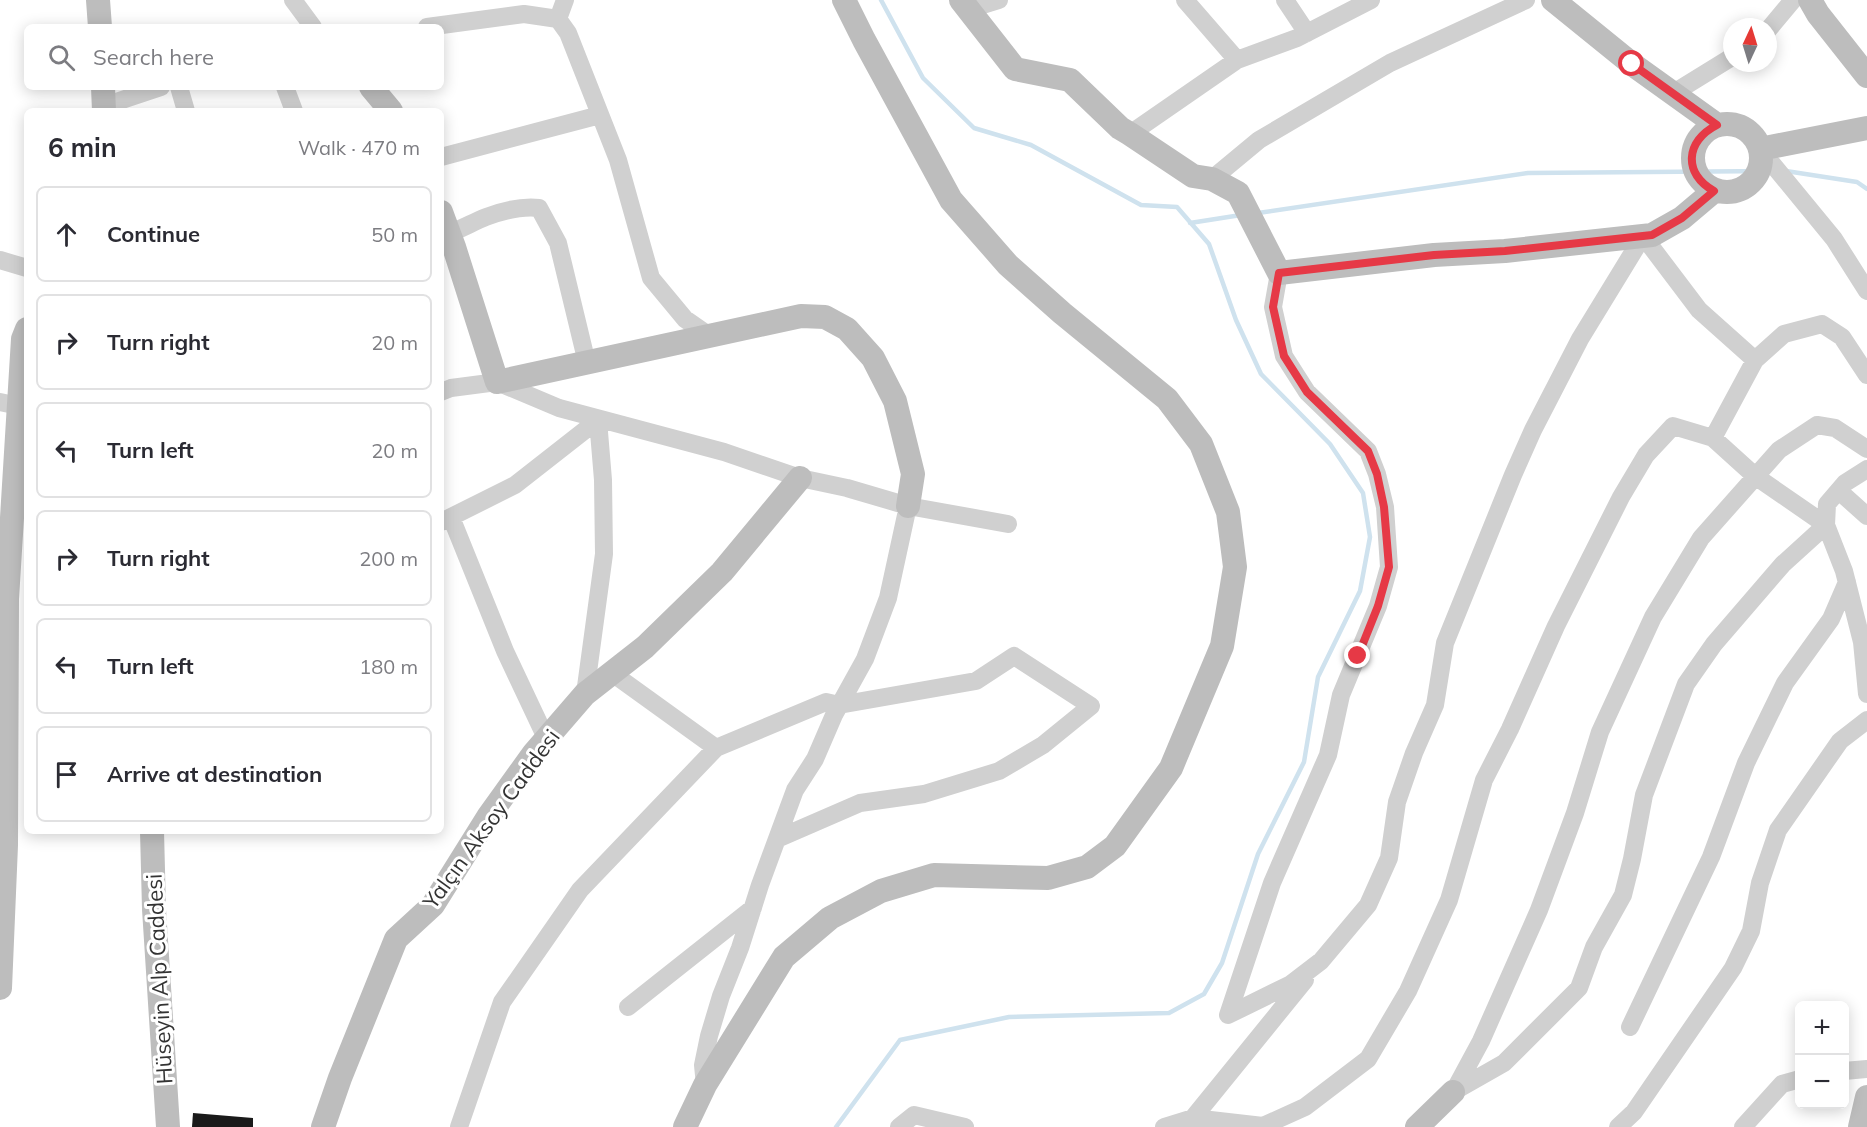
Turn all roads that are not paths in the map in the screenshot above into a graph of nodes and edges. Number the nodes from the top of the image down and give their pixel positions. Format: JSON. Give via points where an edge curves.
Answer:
{"nodes":[{"id":1,"x":98,"y":0,"type":"edge"},
{"id":2,"x":498,"y":0,"type":"edge"},
{"id":3,"x":565,"y":0,"type":"edge"},
{"id":4,"x":844,"y":0,"type":"edge"},
{"id":5,"x":999,"y":0,"type":"edge"},
{"id":6,"x":1185,"y":0,"type":"edge"},
{"id":7,"x":1285,"y":0,"type":"edge"},
{"id":8,"x":1371,"y":0,"type":"edge"},
{"id":9,"x":1526,"y":0,"type":"edge"},
{"id":10,"x":1553,"y":0,"type":"edge"},
{"id":11,"x":1793,"y":0,"type":"edge"},
{"id":12,"x":1810,"y":0,"type":"edge"},
{"id":13,"x":301,"y":3,"type":"edge"},
{"id":14,"x":966,"y":5,"type":"edge"},
{"id":15,"x":511,"y":16,"type":"junction"},
{"id":16,"x":558,"y":19,"type":"junction"},
{"id":17,"x":1777,"y":19,"type":"edge"},
{"id":18,"x":99,"y":24,"type":"edge"},
{"id":19,"x":312,"y":24,"type":"edge"},
{"id":20,"x":444,"y":25,"type":"edge"},
{"id":21,"x":1307,"y":33,"type":"junction"},
{"id":22,"x":1237,"y":60,"type":"junction"},
{"id":23,"x":1723,"y":63,"type":"edge"},
{"id":24,"x":1867,"y":76,"type":"edge"},
{"id":25,"x":149,"y":90,"type":"edge"},
{"id":26,"x":179,"y":90,"type":"edge"},
{"id":27,"x":286,"y":90,"type":"edge"},
{"id":28,"x":374,"y":90,"type":"edge"},
{"id":29,"x":1672,"y":94,"type":"junction"},
{"id":30,"x":104,"y":101,"type":"edge"},
{"id":31,"x":185,"y":108,"type":"edge"},
{"id":32,"x":293,"y":108,"type":"edge"},
{"id":33,"x":388,"y":108,"type":"edge"},
{"id":34,"x":600,"y":115,"type":"junction"},
{"id":35,"x":1717,"y":125,"type":"junction"},
{"id":36,"x":1867,"y":128,"type":"edge"},
{"id":37,"x":1130,"y":134,"type":"junction"},
{"id":38,"x":1760,"y":149,"type":"junction"},
{"id":39,"x":444,"y":156,"type":"edge"},
{"id":40,"x":1212,"y":179,"type":"junction"},
{"id":41,"x":1714,"y":191,"type":"junction"},
{"id":42,"x":444,"y":227,"type":"edge"},
{"id":43,"x":1643,"y":236,"type":"junction"},
{"id":44,"x":0,"y":260,"type":"edge"},
{"id":45,"x":24,"y":267,"type":"edge"},
{"id":46,"x":1279,"y":273,"type":"junction"},
{"id":47,"x":1867,"y":291,"type":"edge"},
{"id":48,"x":708,"y":335,"type":"junction"},
{"id":49,"x":24,"y":336,"type":"edge"},
{"id":50,"x":1755,"y":360,"type":"junction"},
{"id":51,"x":587,"y":363,"type":"junction"},
{"id":52,"x":1867,"y":375,"type":"edge"},
{"id":53,"x":497,"y":382,"type":"junction"},
{"id":54,"x":444,"y":391,"type":"edge"},
{"id":55,"x":15,"y":406,"type":"edge"},
{"id":56,"x":598,"y":420,"type":"junction"},
{"id":57,"x":1713,"y":438,"type":"junction"},
{"id":58,"x":1867,"y":449,"type":"edge"},
{"id":59,"x":1867,"y":469,"type":"edge"},
{"id":60,"x":1755,"y":476,"type":"junction"},
{"id":61,"x":800,"y":478,"type":"junction"},
{"id":62,"x":1839,"y":491,"type":"junction"},
{"id":63,"x":908,"y":506,"type":"junction"},
{"id":64,"x":1867,"y":516,"type":"edge"},
{"id":65,"x":446,"y":520,"type":"edge"},
{"id":66,"x":1008,"y":524,"type":"dead end"},
{"id":67,"x":1826,"y":525,"type":"junction"},
{"id":68,"x":1846,"y":582,"type":"junction"},
{"id":69,"x":4,"y":598,"type":"edge"},
{"id":70,"x":612,"y":673,"type":"junction"},
{"id":71,"x":585,"y":694,"type":"junction"},
{"id":72,"x":1867,"y":694,"type":"edge"},
{"id":73,"x":839,"y":705,"type":"junction"},
{"id":74,"x":1867,"y":720,"type":"edge"},
{"id":75,"x":546,"y":738,"type":"junction"},
{"id":76,"x":716,"y":748,"type":"junction"},
{"id":77,"x":152,"y":834,"type":"edge"},
{"id":78,"x":777,"y":839,"type":"junction"},
{"id":79,"x":2,"y":876,"type":"edge"},
{"id":80,"x":753,"y":909,"type":"junction"},
{"id":81,"x":1321,"y":960,"type":"junction"},
{"id":82,"x":0,"y":987,"type":"edge"},
{"id":83,"x":628,"y":1007,"type":"dead end"},
{"id":84,"x":1630,"y":1027,"type":"dead end"},
{"id":85,"x":1867,"y":1070,"type":"edge"},
{"id":86,"x":1849,"y":1071,"type":"edge"},
{"id":87,"x":1795,"y":1080,"type":"edge"},
{"id":88,"x":705,"y":1085,"type":"junction"},
{"id":89,"x":1453,"y":1092,"type":"junction"},
{"id":90,"x":1867,"y":1097,"type":"edge"},
{"id":91,"x":1193,"y":1119,"type":"junction"},
{"id":92,"x":168,"y":1127,"type":"edge"},
{"id":93,"x":323,"y":1127,"type":"edge"},
{"id":94,"x":459,"y":1127,"type":"edge"},
{"id":95,"x":685,"y":1127,"type":"edge"},
{"id":96,"x":899,"y":1127,"type":"edge"},
{"id":97,"x":965,"y":1127,"type":"edge"},
{"id":98,"x":1164,"y":1127,"type":"edge"},
{"id":99,"x":1417,"y":1127,"type":"edge"},
{"id":100,"x":1618,"y":1127,"type":"edge"},
{"id":101,"x":1743,"y":1127,"type":"edge"},
{"id":102,"x":1860,"y":1127,"type":"edge"}],
"edges":[{"from":1,"to":18,"type":"street"},
{"from":2,"to":15,"type":"street"},
{"from":3,"to":16,"type":"street"},
{"from":4,"to":88,"type":"street","via":[[951,200],[1008,266],[1167,399],[1201,444],[1228,512],[1235,567],[1222,646],[1171,768],[1115,846],[1087,867],[1048,878],[934,875],[881,891],[830,918],[784,957]]},
{"from":5,"to":14,"type":"street"},
{"from":6,"to":22,"type":"street"},
{"from":7,"to":21,"type":"street"},
{"from":8,"to":21,"type":"street"},
{"from":9,"to":40,"type":"street","via":[[1390,63],[1259,140]]},
{"from":10,"to":29,"type":"street"},
{"from":11,"to":17,"type":"street"},
{"from":12,"to":24,"type":"street"},
{"from":13,"to":19,"type":"street"},
{"from":14,"to":37,"type":"street","via":[[1015,69],[1070,80]]},
{"from":15,"to":16,"type":"street"},
{"from":15,"to":20,"type":"street"},
{"from":16,"to":34,"type":"street","via":[[568,33]]},
{"from":21,"to":22,"type":"street"},
{"from":22,"to":37,"type":"street"},
{"from":23,"to":29,"type":"street"},
{"from":25,"to":30,"type":"street"},
{"from":26,"to":31,"type":"street"},
{"from":27,"to":32,"type":"street"},
{"from":28,"to":33,"type":"street"},
{"from":29,"to":35,"type":"street"},
{"from":34,"to":39,"type":"street"},
{"from":34,"to":48,"type":"street","via":[[618,160],[651,278],[685,319]]},
{"from":35,"to":38,"type":"street","via":[[1728,124],[1748,131]]},
{"from":35,"to":41,"type":"street","via":[[1699,137],[1692,157],[1698,177]]},
{"from":36,"to":38,"type":"street"},
{"from":37,"to":40,"type":"street","via":[[1193,176]]},
{"from":38,"to":41,"type":"street","via":[[1761,160],[1754,180],[1736,192]]},
{"from":38,"to":47,"type":"street","via":[[1834,239]]},
{"from":40,"to":46,"type":"street","via":[[1238,193]]},
{"from":41,"to":43,"type":"street","via":[[1682,218]]},
{"from":42,"to":51,"type":"street","via":[[525,207],[538,208],[558,243]]},
{"from":42,"to":53,"type":"street"},
{"from":43,"to":46,"type":"street"},
{"from":43,"to":50,"type":"street","via":[[1699,310]]},
{"from":43,"to":81,"type":"street","via":[[1580,339],[1533,430],[1445,644],[1435,705],[1397,802],[1389,858],[1368,905]]},
{"from":44,"to":45,"type":"street"},
{"from":46,"to":81,"type":"street","via":[[1273,307],[1284,356],[1307,392],[1368,451],[1384,507],[1389,567],[1378,606],[1341,695],[1329,755],[1272,883],[1228,1015],[1291,984]]},
{"from":48,"to":51,"type":"street"},
{"from":48,"to":63,"type":"street","via":[[801,316],[825,317],[847,329],[873,358],[895,401],[913,474]]},
{"from":49,"to":55,"type":"street"},
{"from":50,"to":52,"type":"street","via":[[1784,334],[1822,324],[1842,337]]},
{"from":50,"to":57,"type":"street"},
{"from":51,"to":53,"type":"street"},
{"from":53,"to":54,"type":"street"},
{"from":53,"to":56,"type":"street"},
{"from":55,"to":69,"type":"street"},
{"from":56,"to":61,"type":"street","via":[[724,452]]},
{"from":56,"to":65,"type":"street","via":[[515,485]]},
{"from":56,"to":71,"type":"street","via":[[604,554]]},
{"from":57,"to":60,"type":"street"},
{"from":57,"to":91,"type":"street","via":[[1673,426],[1646,455],[1621,497],[1484,780],[1449,900],[1408,991],[1368,1059],[1305,1107],[1263,1126]]},
{"from":58,"to":60,"type":"street","via":[[1834,428],[1817,425],[1779,450]]},
{"from":59,"to":62,"type":"street"},
{"from":60,"to":67,"type":"street"},
{"from":60,"to":89,"type":"street","via":[[1701,538],[1653,617],[1600,732],[1539,910],[1481,1041]]},
{"from":61,"to":63,"type":"street"},
{"from":61,"to":70,"type":"street","name":"Yalçın Aksoy Caddesi","via":[[722,572]]},
{"from":62,"to":64,"type":"street"},
{"from":62,"to":67,"type":"street","via":[[1827,504]]},
{"from":63,"to":66,"type":"street"},
{"from":63,"to":73,"type":"street","via":[[888,597],[865,659]]},
{"from":65,"to":75,"type":"street"},
{"from":67,"to":68,"type":"street"},
{"from":67,"to":89,"type":"street","via":[[1783,564],[1714,644],[1686,684],[1644,795],[1623,895],[1594,947],[1580,988],[1504,1063]]},
{"from":68,"to":72,"type":"street","via":[[1862,642]]},
{"from":68,"to":84,"type":"street","via":[[1831,619],[1785,683],[1746,763],[1711,857]]},
{"from":69,"to":79,"type":"street"},
{"from":70,"to":71,"type":"street","name":"Yalçın Aksoy Caddesi"},
{"from":70,"to":76,"type":"street"},
{"from":71,"to":75,"type":"street","name":"Yalçın Aksoy Caddesi"},
{"from":73,"to":76,"type":"street","via":[[826,702]]},
{"from":73,"to":78,"type":"street","via":[[815,759],[795,790]]},
{"from":73,"to":78,"type":"street","via":[[976,681],[1014,656],[1091,706],[1043,746],[999,771],[924,794],[860,803]]},
{"from":74,"to":100,"type":"street","via":[[1840,741],[1778,830],[1760,883],[1751,931],[1733,968],[1634,1112]]},
{"from":75,"to":93,"type":"street","name":"Yalçın Aksoy Caddesi","via":[[488,817],[433,905],[396,939]]},
{"from":76,"to":94,"type":"street","via":[[580,890],[502,1002]]},
{"from":77,"to":92,"type":"street","name":"Hüseyin Alp Caddesi"},
{"from":78,"to":80,"type":"street"},
{"from":79,"to":82,"type":"street"},
{"from":80,"to":83,"type":"street"},
{"from":80,"to":88,"type":"street","via":[[709,1036],[703,1065]]},
{"from":81,"to":91,"type":"street"},
{"from":85,"to":86,"type":"street"},
{"from":87,"to":101,"type":"street","via":[[1782,1084]]},
{"from":88,"to":95,"type":"street"},
{"from":89,"to":99,"type":"street"},
{"from":90,"to":102,"type":"street"},
{"from":91,"to":98,"type":"street"},
{"from":96,"to":97,"type":"street","via":[[914,1115]]}]}
